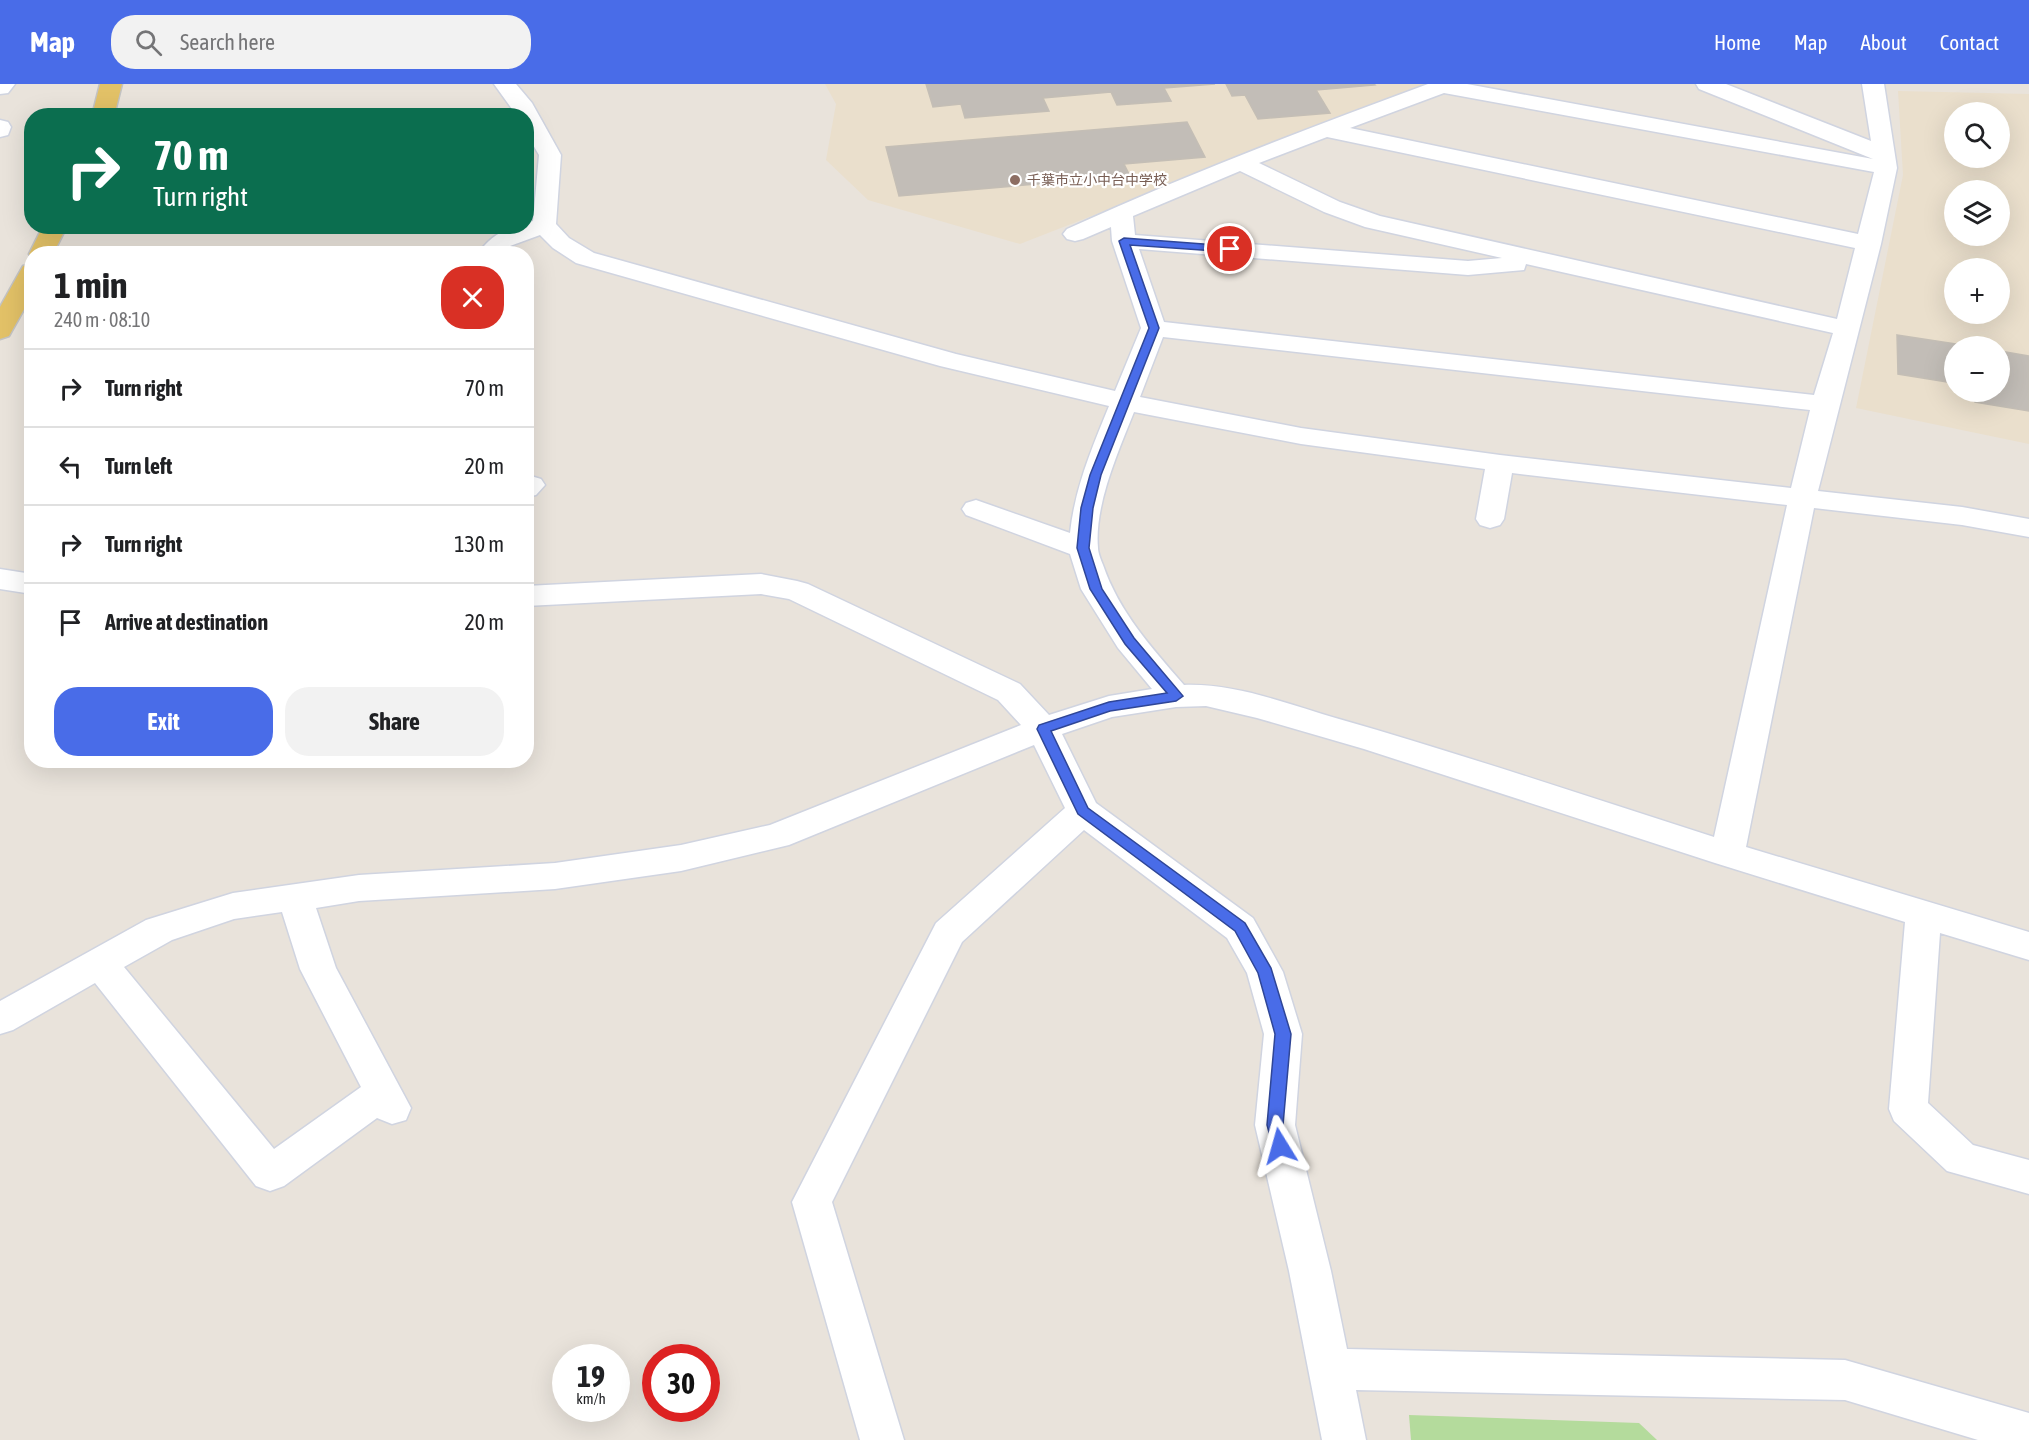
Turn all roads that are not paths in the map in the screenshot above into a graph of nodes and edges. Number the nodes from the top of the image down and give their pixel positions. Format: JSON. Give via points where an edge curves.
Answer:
{"nodes":[{"id":1,"x":4,"y":84,"type":"edge"},
{"id":2,"x":111,"y":84,"type":"edge"},
{"id":3,"x":505,"y":84,"type":"edge"},
{"id":4,"x":1707,"y":84,"type":"edge"},
{"id":5,"x":1873,"y":84,"type":"edge"},
{"id":6,"x":1446,"y":85,"type":"edge"},
{"id":7,"x":0,"y":88,"type":"edge"},
{"id":8,"x":105,"y":108,"type":"edge"},
{"id":9,"x":524,"y":108,"type":"edge"},
{"id":10,"x":534,"y":126,"type":"edge"},
{"id":11,"x":1327,"y":130,"type":"junction"},
{"id":12,"x":1886,"y":162,"type":"junction"},
{"id":13,"x":1241,"y":163,"type":"junction"},
{"id":14,"x":1121,"y":212,"type":"junction"},
{"id":15,"x":544,"y":225,"type":"junction"},
{"id":16,"x":534,"y":229,"type":"edge"},
{"id":17,"x":520,"y":234,"type":"edge"},
{"id":18,"x":1074,"y":234,"type":"dead end"},
{"id":19,"x":1124,"y":241,"type":"junction"},
{"id":20,"x":1869,"y":244,"type":"junction"},
{"id":21,"x":497,"y":246,"type":"edge"},
{"id":22,"x":1550,"y":263,"type":"junction"},
{"id":23,"x":24,"y":286,"type":"edge"},
{"id":24,"x":1154,"y":328,"type":"junction"},
{"id":25,"x":1847,"y":329,"type":"junction"},
{"id":26,"x":0,"y":331,"type":"edge"},
{"id":27,"x":1126,"y":402,"type":"junction"},
{"id":28,"x":1824,"y":404,"type":"junction"},
{"id":29,"x":1500,"y":463,"type":"junction"},
{"id":30,"x":1802,"y":498,"type":"junction"},
{"id":31,"x":976,"y":509,"type":"dead end"},
{"id":32,"x":1490,"y":519,"type":"dead end"},
{"id":33,"x":2029,"y":528,"type":"edge"},
{"id":34,"x":1083,"y":548,"type":"junction"},
{"id":35,"x":0,"y":579,"type":"edge"},
{"id":36,"x":24,"y":583,"type":"edge"},
{"id":37,"x":534,"y":596,"type":"edge"},
{"id":38,"x":1176,"y":696,"type":"junction"},
{"id":39,"x":1043,"y":729,"type":"junction"},
{"id":40,"x":1083,"y":811,"type":"junction"},
{"id":41,"x":1727,"y":854,"type":"junction"},
{"id":42,"x":295,"y":898,"type":"junction"},
{"id":43,"x":1924,"y":914,"type":"junction"},
{"id":44,"x":2029,"y":946,"type":"edge"},
{"id":45,"x":101,"y":964,"type":"junction"},
{"id":46,"x":0,"y":1019,"type":"edge"},
{"id":47,"x":2029,"y":1177,"type":"edge"},
{"id":48,"x":1330,"y":1369,"type":"junction"},
{"id":49,"x":2029,"y":1434,"type":"edge"},
{"id":50,"x":882,"y":1440,"type":"edge"},
{"id":51,"x":1344,"y":1440,"type":"edge"}],
"edges":[{"from":1,"to":7,"type":"street"},
{"from":2,"to":8,"type":"main road"},
{"from":3,"to":9,"type":"street"},
{"from":4,"to":12,"type":"street"},
{"from":5,"to":12,"type":"street"},
{"from":6,"to":11,"type":"street"},
{"from":6,"to":12,"type":"street"},
{"from":10,"to":15,"type":"street","via":[[550,155]]},
{"from":11,"to":13,"type":"street"},
{"from":11,"to":20,"type":"street"},
{"from":12,"to":20,"type":"street"},
{"from":13,"to":14,"type":"street"},
{"from":13,"to":22,"type":"street","via":[[1332,207],[1373,222]]},
{"from":14,"to":18,"type":"street"},
{"from":14,"to":19,"type":"street"},
{"from":15,"to":16,"type":"street"},
{"from":15,"to":27,"type":"street","via":[[561,243],[585,258],[949,360]]},
{"from":17,"to":21,"type":"street"},
{"from":19,"to":22,"type":"street","via":[[1468,268]]},
{"from":19,"to":24,"type":"street"},
{"from":20,"to":25,"type":"street"},
{"from":22,"to":25,"type":"street"},
{"from":23,"to":26,"type":"main road"},
{"from":24,"to":27,"type":"street"},
{"from":24,"to":28,"type":"street"},
{"from":25,"to":28,"type":"street"},
{"from":27,"to":29,"type":"street","via":[[1301,436]]},
{"from":27,"to":34,"type":"street","via":[[1095,475]]},
{"from":28,"to":30,"type":"street"},
{"from":29,"to":30,"type":"street"},
{"from":29,"to":32,"type":"street"},
{"from":30,"to":33,"type":"street","via":[[1962,516]]},
{"from":30,"to":41,"type":"street"},
{"from":31,"to":34,"type":"street"},
{"from":34,"to":38,"type":"street","via":[[1096,589],[1124,632]]},
{"from":35,"to":36,"type":"street"},
{"from":37,"to":39,"type":"street","via":[[761,584],[797,591],[1009,692]]},
{"from":38,"to":39,"type":"street","via":[[1109,707]]},
{"from":38,"to":41,"type":"street","via":[[1206,695],[1258,707]]},
{"from":39,"to":40,"type":"street"},
{"from":39,"to":42,"type":"street","via":[[777,836],[692,856],[555,876],[358,888]]},
{"from":40,"to":48,"type":"street","via":[[1240,927],[1265,972],[1283,1034],[1275,1125]]},
{"from":40,"to":50,"type":"street","via":[[949,933],[812,1202]]},
{"from":41,"to":43,"type":"street"},
{"from":42,"to":45,"type":"street","via":[[233,906],[159,930]]},
{"from":42,"to":45,"type":"street","via":[[318,969],[388,1100],[270,1174]]},
{"from":43,"to":44,"type":"street"},
{"from":43,"to":47,"type":"street","via":[[1908,1109],[1961,1159]]},
{"from":45,"to":46,"type":"street"},
{"from":48,"to":49,"type":"street","via":[[1845,1380]]},
{"from":48,"to":51,"type":"street"}]}
